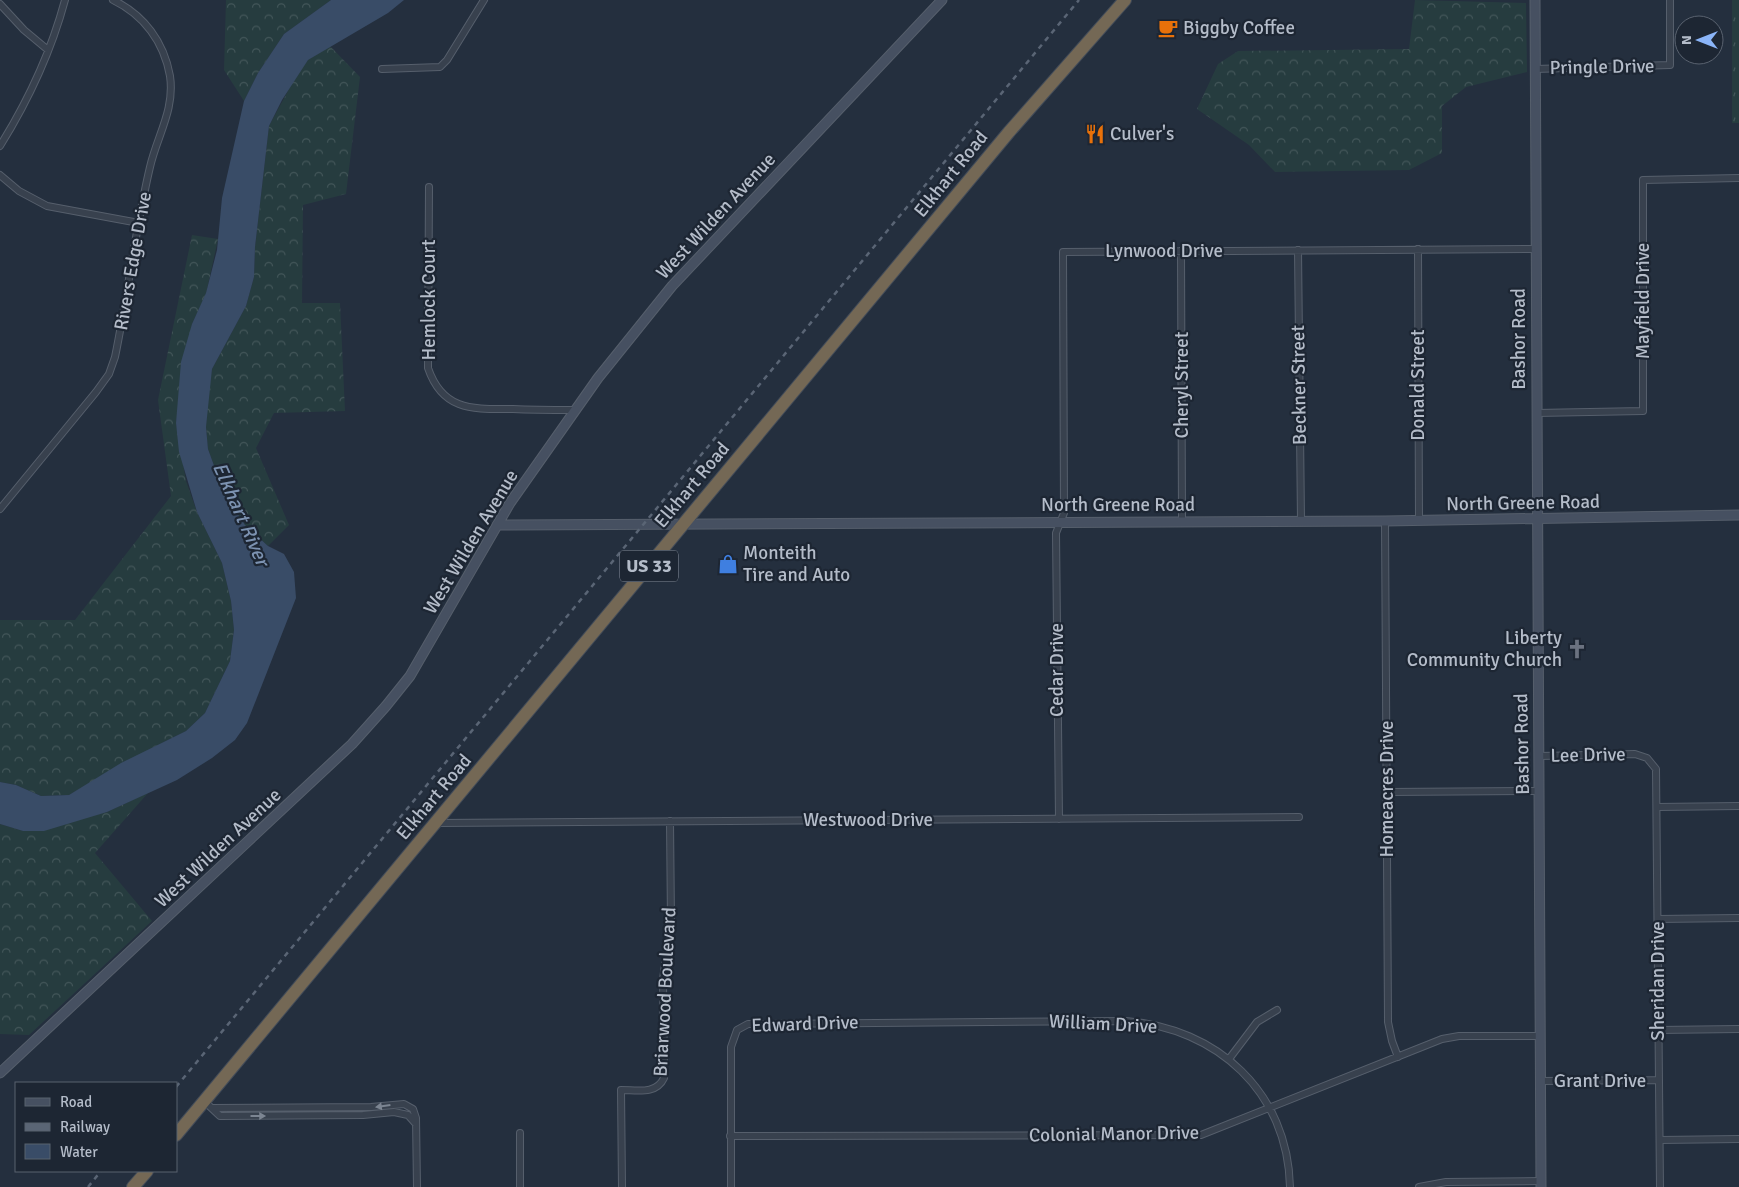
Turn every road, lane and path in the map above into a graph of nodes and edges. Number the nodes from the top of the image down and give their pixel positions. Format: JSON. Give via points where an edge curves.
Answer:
{"nodes":[{"id":1,"x":65,"y":0,"type":"edge"},
{"id":2,"x":113,"y":0,"type":"edge"},
{"id":3,"x":484,"y":0,"type":"edge"},
{"id":4,"x":942,"y":0,"type":"edge"},
{"id":5,"x":1125,"y":0,"type":"edge"},
{"id":6,"x":1534,"y":0,"type":"edge"},
{"id":7,"x":1670,"y":0,"type":"edge"},
{"id":8,"x":0,"y":4,"type":"edge"},
{"id":9,"x":48,"y":50,"type":"junction"},
{"id":10,"x":382,"y":69,"type":"dead end"},
{"id":11,"x":1535,"y":69,"type":"junction"},
{"id":12,"x":0,"y":146,"type":"edge"},
{"id":13,"x":0,"y":175,"type":"edge"},
{"id":14,"x":1739,"y":178,"type":"edge"},
{"id":15,"x":429,"y":187,"type":"dead end"},
{"id":16,"x":139,"y":223,"type":"junction"},
{"id":17,"x":1418,"y":249,"type":"junction"},
{"id":18,"x":1536,"y":249,"type":"junction"},
{"id":19,"x":1182,"y":250,"type":"junction"},
{"id":20,"x":1298,"y":250,"type":"junction"},
{"id":21,"x":574,"y":410,"type":"junction"},
{"id":22,"x":1536,"y":413,"type":"junction"},
{"id":23,"x":0,"y":509,"type":"edge"},
{"id":24,"x":1739,"y":515,"type":"edge"},
{"id":25,"x":1536,"y":519,"type":"junction"},
{"id":26,"x":1182,"y":520,"type":"junction"},
{"id":27,"x":1301,"y":520,"type":"junction"},
{"id":28,"x":1419,"y":520,"type":"junction"},
{"id":29,"x":1061,"y":521,"type":"junction"},
{"id":30,"x":1385,"y":521,"type":"junction"},
{"id":31,"x":684,"y":524,"type":"junction"},
{"id":32,"x":498,"y":525,"type":"junction"},
{"id":33,"x":1539,"y":756,"type":"junction"},
{"id":34,"x":1657,"y":774,"type":"joint"},
{"id":35,"x":1539,"y":791,"type":"junction"},
{"id":36,"x":1386,"y":792,"type":"junction"},
{"id":37,"x":1739,"y":806,"type":"edge"},
{"id":38,"x":1657,"y":807,"type":"junction"},
{"id":39,"x":1299,"y":817,"type":"dead end"},
{"id":40,"x":1059,"y":819,"type":"junction"},
{"id":41,"x":670,"y":821,"type":"junction"},
{"id":42,"x":436,"y":823,"type":"junction"},
{"id":43,"x":1739,"y":918,"type":"edge"},
{"id":44,"x":1658,"y":919,"type":"junction"},
{"id":45,"x":1277,"y":1010,"type":"dead end"},
{"id":46,"x":942,"y":1022,"type":"joint"},
{"id":47,"x":1739,"y":1029,"type":"edge"},
{"id":48,"x":1658,"y":1030,"type":"junction"},
{"id":49,"x":1540,"y":1036,"type":"junction"},
{"id":50,"x":1398,"y":1057,"type":"junction"},
{"id":51,"x":1229,"y":1059,"type":"junction"},
{"id":52,"x":0,"y":1073,"type":"edge"},
{"id":53,"x":1659,"y":1080,"type":"junction"},
{"id":54,"x":1540,"y":1081,"type":"junction"},
{"id":55,"x":208,"y":1105,"type":"junction"},
{"id":56,"x":1269,"y":1108,"type":"junction"},
{"id":57,"x":178,"y":1133,"type":"edge"},
{"id":58,"x":520,"y":1133,"type":"dead end"},
{"id":59,"x":730,"y":1136,"type":"junction"},
{"id":60,"x":1739,"y":1139,"type":"edge"},
{"id":61,"x":1660,"y":1140,"type":"junction"},
{"id":62,"x":146,"y":1172,"type":"edge"},
{"id":63,"x":1541,"y":1184,"type":"edge"},
{"id":64,"x":133,"y":1187,"type":"edge"},
{"id":65,"x":417,"y":1187,"type":"edge"},
{"id":66,"x":520,"y":1187,"type":"edge"},
{"id":67,"x":622,"y":1187,"type":"edge"},
{"id":68,"x":731,"y":1187,"type":"edge"},
{"id":69,"x":1290,"y":1187,"type":"edge"},
{"id":70,"x":1419,"y":1187,"type":"edge"},
{"id":71,"x":1660,"y":1187,"type":"edge"}],
"edges":[{"from":1,"to":9,"type":"street"},
{"from":2,"to":16,"type":"street","name":"Rivers Edge Drive","via":[[137,14],[150,29],[161,48],[170,77],[169,110],[150,167]]},
{"from":3,"to":10,"type":"street","via":[[440,67]]},
{"from":4,"to":21,"type":"street","name":"West Wilden Avenue","via":[[672,286]]},
{"from":5,"to":31,"type":"highway","name":"Elkhart Road","number":"US 33","via":[[1009,132]]},
{"from":6,"to":11,"type":"street","name":"Bashor Road"},
{"from":7,"to":11,"type":"street","name":"Pringle Drive","via":[[1670,66]]},
{"from":8,"to":9,"type":"street"},
{"from":9,"to":12,"type":"street","via":[[24,104]]},
{"from":11,"to":18,"type":"street","name":"Bashor Road"},
{"from":13,"to":16,"type":"street","via":[[19,191],[47,206]]},
{"from":14,"to":22,"type":"street","name":"Mayfield Drive","via":[[1643,180],[1643,412]]},
{"from":15,"to":21,"type":"street","name":"Hemlock Court","via":[[428,368],[437,388],[468,408]]},
{"from":16,"to":23,"type":"street","name":"Rivers Edge Drive","via":[[109,374]]},
{"from":17,"to":18,"type":"street","name":"Lynwood Drive"},
{"from":17,"to":20,"type":"street","name":"Lynwood Drive"},
{"from":17,"to":28,"type":"street","name":"Donald Street"},
{"from":18,"to":22,"type":"street","name":"Bashor Road"},
{"from":19,"to":20,"type":"street","name":"Lynwood Drive"},
{"from":19,"to":26,"type":"street","name":"Cheryl Street"},
{"from":19,"to":29,"type":"street","name":"Lynwood Drive","via":[[1063,252],[1064,513]]},
{"from":20,"to":27,"type":"street","name":"Beckner Street"},
{"from":21,"to":32,"type":"street","name":"West Wilden Avenue"},
{"from":22,"to":25,"type":"street","name":"Bashor Road"},
{"from":24,"to":25,"type":"street","name":"North Greene Road"},
{"from":25,"to":28,"type":"street","name":"North Greene Road"},
{"from":25,"to":33,"type":"street","name":"Bashor Road"},
{"from":26,"to":27,"type":"street","name":"North Greene Road"},
{"from":26,"to":29,"type":"street","name":"North Greene Road"},
{"from":27,"to":30,"type":"street","name":"North Greene Road"},
{"from":28,"to":30,"type":"street","name":"North Greene Road"},
{"from":29,"to":31,"type":"street","name":"North Greene Road"},
{"from":29,"to":40,"type":"street","name":"Cedar Drive","via":[[1056,533]]},
{"from":30,"to":36,"type":"street","name":"Homeacres Drive"},
{"from":31,"to":32,"type":"street","name":"North Greene Road"},
{"from":31,"to":42,"type":"highway","name":"Elkhart Road","number":"US 33"},
{"from":32,"to":52,"type":"street","name":"West Wilden Avenue","via":[[410,676],[369,725]]},
{"from":33,"to":34,"type":"street","name":"Lee Drive","via":[[1639,755],[1651,762]]},
{"from":33,"to":35,"type":"street","name":"Bashor Road"},
{"from":34,"to":38,"type":"street","name":"Sheridan Drive"},
{"from":35,"to":36,"type":"street"},
{"from":35,"to":49,"type":"street","name":"Bashor Road"},
{"from":36,"to":50,"type":"street","name":"Homeacres Drive","via":[[1388,1022]]},
{"from":37,"to":38,"type":"street"},
{"from":38,"to":44,"type":"street","name":"Sheridan Drive"},
{"from":39,"to":40,"type":"street","name":"Westwood Drive"},
{"from":40,"to":41,"type":"street","name":"Westwood Drive"},
{"from":41,"to":42,"type":"street","name":"Westwood Drive"},
{"from":41,"to":67,"type":"street","name":"Briarwood Boulevard","via":[[671,922],[663,979],[664,1078],[653,1090],[621,1090]]},
{"from":42,"to":55,"type":"highway","name":"Elkhart Road","number":"US 33"},
{"from":43,"to":44,"type":"street"},
{"from":44,"to":48,"type":"street","name":"Sheridan Drive"},
{"from":45,"to":51,"type":"street","via":[[1257,1022]]},
{"from":46,"to":51,"type":"street","name":"William Drive","via":[[1158,1024],[1193,1036]]},
{"from":46,"to":59,"type":"street","name":"Edward Drive","via":[[758,1022],[740,1027],[731,1047]]},
{"from":47,"to":48,"type":"street"},
{"from":48,"to":53,"type":"street","name":"Sheridan Drive"},
{"from":49,"to":50,"type":"street","name":"Colonial Manor Drive","via":[[1450,1037]]},
{"from":49,"to":54,"type":"street","name":"Bashor Road"},
{"from":50,"to":56,"type":"street","name":"Colonial Manor Drive"},
{"from":51,"to":56,"type":"street","name":"William Drive","via":[[1250,1080]]},
{"from":53,"to":54,"type":"street","name":"Grant Drive"},
{"from":53,"to":61,"type":"street","name":"Sheridan Drive"},
{"from":54,"to":63,"type":"street","name":"Bashor Road"},
{"from":55,"to":57,"type":"highway","name":"Elkhart Road","number":"US 33"},
{"from":55,"to":65,"type":"street","via":[[220,1116],[402,1112],[417,1125]]},
{"from":56,"to":59,"type":"street","name":"Colonial Manor Drive","via":[[1210,1132],[1191,1136]]},
{"from":56,"to":69,"type":"street","name":"William Drive","via":[[1282,1138]]},
{"from":58,"to":66,"type":"street"},
{"from":59,"to":68,"type":"street","name":"Edward Drive"},
{"from":60,"to":61,"type":"street"},
{"from":61,"to":71,"type":"street","name":"Sheridan Drive"},
{"from":62,"to":64,"type":"highway"},
{"from":63,"to":70,"type":"street","via":[[1446,1182]]}]}
